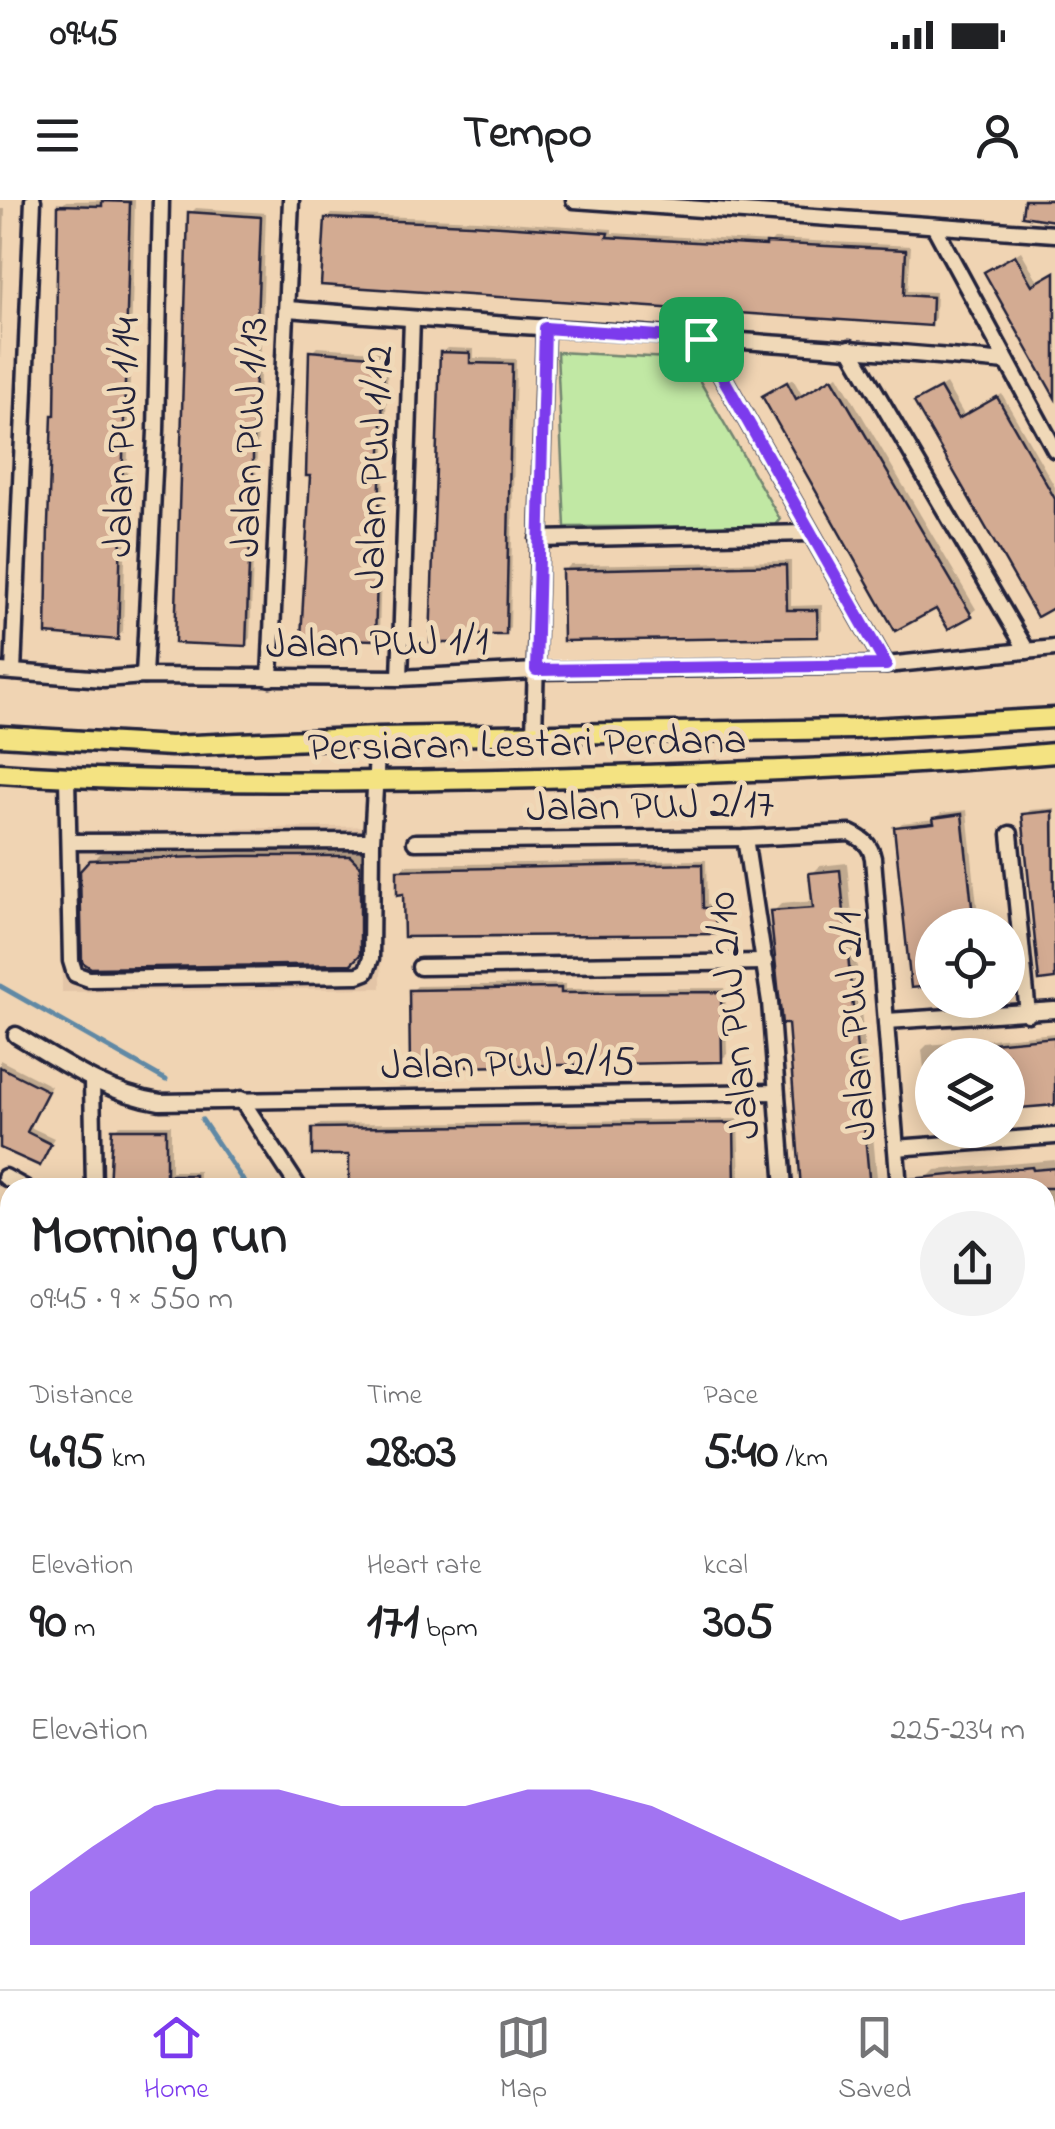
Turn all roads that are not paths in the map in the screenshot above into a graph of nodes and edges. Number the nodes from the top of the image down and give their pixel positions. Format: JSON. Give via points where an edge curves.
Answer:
{"nodes":[{"id":1,"x":32,"y":200,"type":"edge"},
{"id":2,"x":161,"y":200,"type":"edge"},
{"id":3,"x":291,"y":200,"type":"edge"},
{"id":4,"x":574,"y":200,"type":"edge"},
{"id":5,"x":934,"y":226,"type":"junction"},
{"id":6,"x":1055,"y":234,"type":"edge"},
{"id":7,"x":288,"y":309,"type":"junction"},
{"id":8,"x":412,"y":319,"type":"junction"},
{"id":9,"x":545,"y":328,"type":"junction"},
{"id":10,"x":701,"y":339,"type":"junction"},
{"id":11,"x":850,"y":348,"type":"junction"},
{"id":12,"x":1007,"y":362,"type":"junction"},
{"id":13,"x":1055,"y":450,"type":"edge"},
{"id":14,"x":809,"y":534,"type":"junction"},
{"id":15,"x":538,"y":540,"type":"junction"},
{"id":16,"x":1055,"y":648,"type":"edge"},
{"id":17,"x":1027,"y":651,"type":"junction"},
{"id":18,"x":886,"y":665,"type":"junction"},
{"id":19,"x":536,"y":670,"type":"junction"},
{"id":20,"x":6,"y":672,"type":"edge"},
{"id":21,"x":144,"y":676,"type":"junction"},
{"id":22,"x":270,"y":678,"type":"junction"},
{"id":23,"x":400,"y":678,"type":"junction"},
{"id":24,"x":1055,"y":718,"type":"edge"},
{"id":25,"x":534,"y":734,"type":"junction"},
{"id":26,"x":0,"y":736,"type":"edge"},
{"id":27,"x":378,"y":737,"type":"junction"},
{"id":28,"x":1055,"y":754,"type":"edge"},
{"id":29,"x":0,"y":773,"type":"edge"},
{"id":30,"x":67,"y":778,"type":"junction"},
{"id":31,"x":378,"y":782,"type":"junction"},
{"id":32,"x":1010,"y":834,"type":"dead end"},
{"id":33,"x":745,"y":838,"type":"junction"},
{"id":34,"x":372,"y":841,"type":"junction"},
{"id":35,"x":70,"y":842,"type":"junction"},
{"id":36,"x":415,"y":842,"type":"dead end"},
{"id":37,"x":873,"y":858,"type":"joint"},
{"id":38,"x":765,"y":962,"type":"junction"},
{"id":39,"x":420,"y":967,"type":"dead end"},
{"id":40,"x":1055,"y":1010,"type":"edge"},
{"id":41,"x":1028,"y":1014,"type":"junction"},
{"id":42,"x":888,"y":1021,"type":"junction"},
{"id":43,"x":16,"y":1035,"type":"dead end"},
{"id":44,"x":92,"y":1081,"type":"junction"},
{"id":45,"x":775,"y":1092,"type":"junction"},
{"id":46,"x":241,"y":1099,"type":"junction"},
{"id":47,"x":1055,"y":1136,"type":"edge"},
{"id":48,"x":896,"y":1148,"type":"junction"},
{"id":49,"x":5,"y":1176,"type":"dead end"},
{"id":50,"x":8,"y":1178,"type":"edge"},
{"id":51,"x":94,"y":1178,"type":"edge"},
{"id":52,"x":292,"y":1178,"type":"edge"},
{"id":53,"x":783,"y":1178,"type":"edge"},
{"id":54,"x":899,"y":1178,"type":"edge"}],
"edges":[{"from":1,"to":20,"type":"street"},
{"from":2,"to":21,"type":"street","name":"Jalan PUJ 1/14"},
{"from":3,"to":7,"type":"street","name":"Jalan PUJ 1/13"},
{"from":4,"to":5,"type":"street"},
{"from":5,"to":6,"type":"street"},
{"from":5,"to":12,"type":"street"},
{"from":7,"to":8,"type":"street"},
{"from":7,"to":22,"type":"street","name":"Jalan PUJ 1/13"},
{"from":8,"to":9,"type":"street"},
{"from":8,"to":23,"type":"street","name":"Jalan PUJ 1/12"},
{"from":9,"to":10,"type":"street"},
{"from":9,"to":15,"type":"street"},
{"from":10,"to":11,"type":"street"},
{"from":10,"to":14,"type":"street"},
{"from":11,"to":12,"type":"street"},
{"from":11,"to":17,"type":"street"},
{"from":12,"to":13,"type":"street"},
{"from":14,"to":15,"type":"street"},
{"from":14,"to":18,"type":"street"},
{"from":15,"to":19,"type":"street"},
{"from":16,"to":17,"type":"street","name":"Jalan PUJ 1/1"},
{"from":17,"to":18,"type":"street","name":"Jalan PUJ 1/1"},
{"from":18,"to":19,"type":"street","name":"Jalan PUJ 1/1"},
{"from":19,"to":23,"type":"street","name":"Jalan PUJ 1/1"},
{"from":19,"to":25,"type":"street"},
{"from":20,"to":21,"type":"street","name":"Jalan PUJ 1/1"},
{"from":21,"to":22,"type":"street","name":"Jalan PUJ 1/1"},
{"from":22,"to":23,"type":"street","name":"Jalan PUJ 1/1"},
{"from":24,"to":25,"type":"main road","name":"Persiaran Lestari Perdana"},
{"from":25,"to":27,"type":"main road","name":"Persiaran Lestari Perdana"},
{"from":26,"to":27,"type":"main road","name":"Persiaran Lestari Perdana","via":[[172,746]]},
{"from":27,"to":31,"type":"street"},
{"from":28,"to":31,"type":"main road","name":"Persiaran Lestari Perdana","via":[[776,772]]},
{"from":29,"to":30,"type":"main road","name":"Persiaran Lestari Perdana"},
{"from":30,"to":31,"type":"main road","name":"Persiaran Lestari Perdana"},
{"from":30,"to":35,"type":"street"},
{"from":31,"to":34,"type":"street"},
{"from":32,"to":41,"type":"street"},
{"from":33,"to":36,"type":"street","name":"Jalan PUJ 2/17"},
{"from":33,"to":37,"type":"street","name":"Jalan PUJ 2/17","via":[[850,833],[862,838]]},
{"from":33,"to":38,"type":"street","name":"Jalan PUJ 2/10"},
{"from":34,"to":35,"type":"street"},
{"from":34,"to":35,"type":"street","via":[[371,958],[358,976],[89,979],[72,969]]},
{"from":37,"to":42,"type":"street","name":"Jalan PUJ 2/1"},
{"from":38,"to":39,"type":"street"},
{"from":38,"to":45,"type":"street","name":"Jalan PUJ 2/10"},
{"from":40,"to":41,"type":"street"},
{"from":41,"to":42,"type":"street"},
{"from":42,"to":48,"type":"street","name":"Jalan PUJ 2/1"},
{"from":43,"to":44,"type":"street","name":"Jalan PUJ 2/15"},
{"from":44,"to":46,"type":"street","name":"Jalan PUJ 2/15","via":[[160,1102]]},
{"from":44,"to":51,"type":"street"},
{"from":45,"to":46,"type":"street","name":"Jalan PUJ 2/15"},
{"from":45,"to":53,"type":"street","name":"Jalan PUJ 2/10"},
{"from":46,"to":52,"type":"street"},
{"from":47,"to":48,"type":"street"},
{"from":48,"to":54,"type":"street","name":"Jalan PUJ 2/1"},
{"from":49,"to":50,"type":"street"}]}
